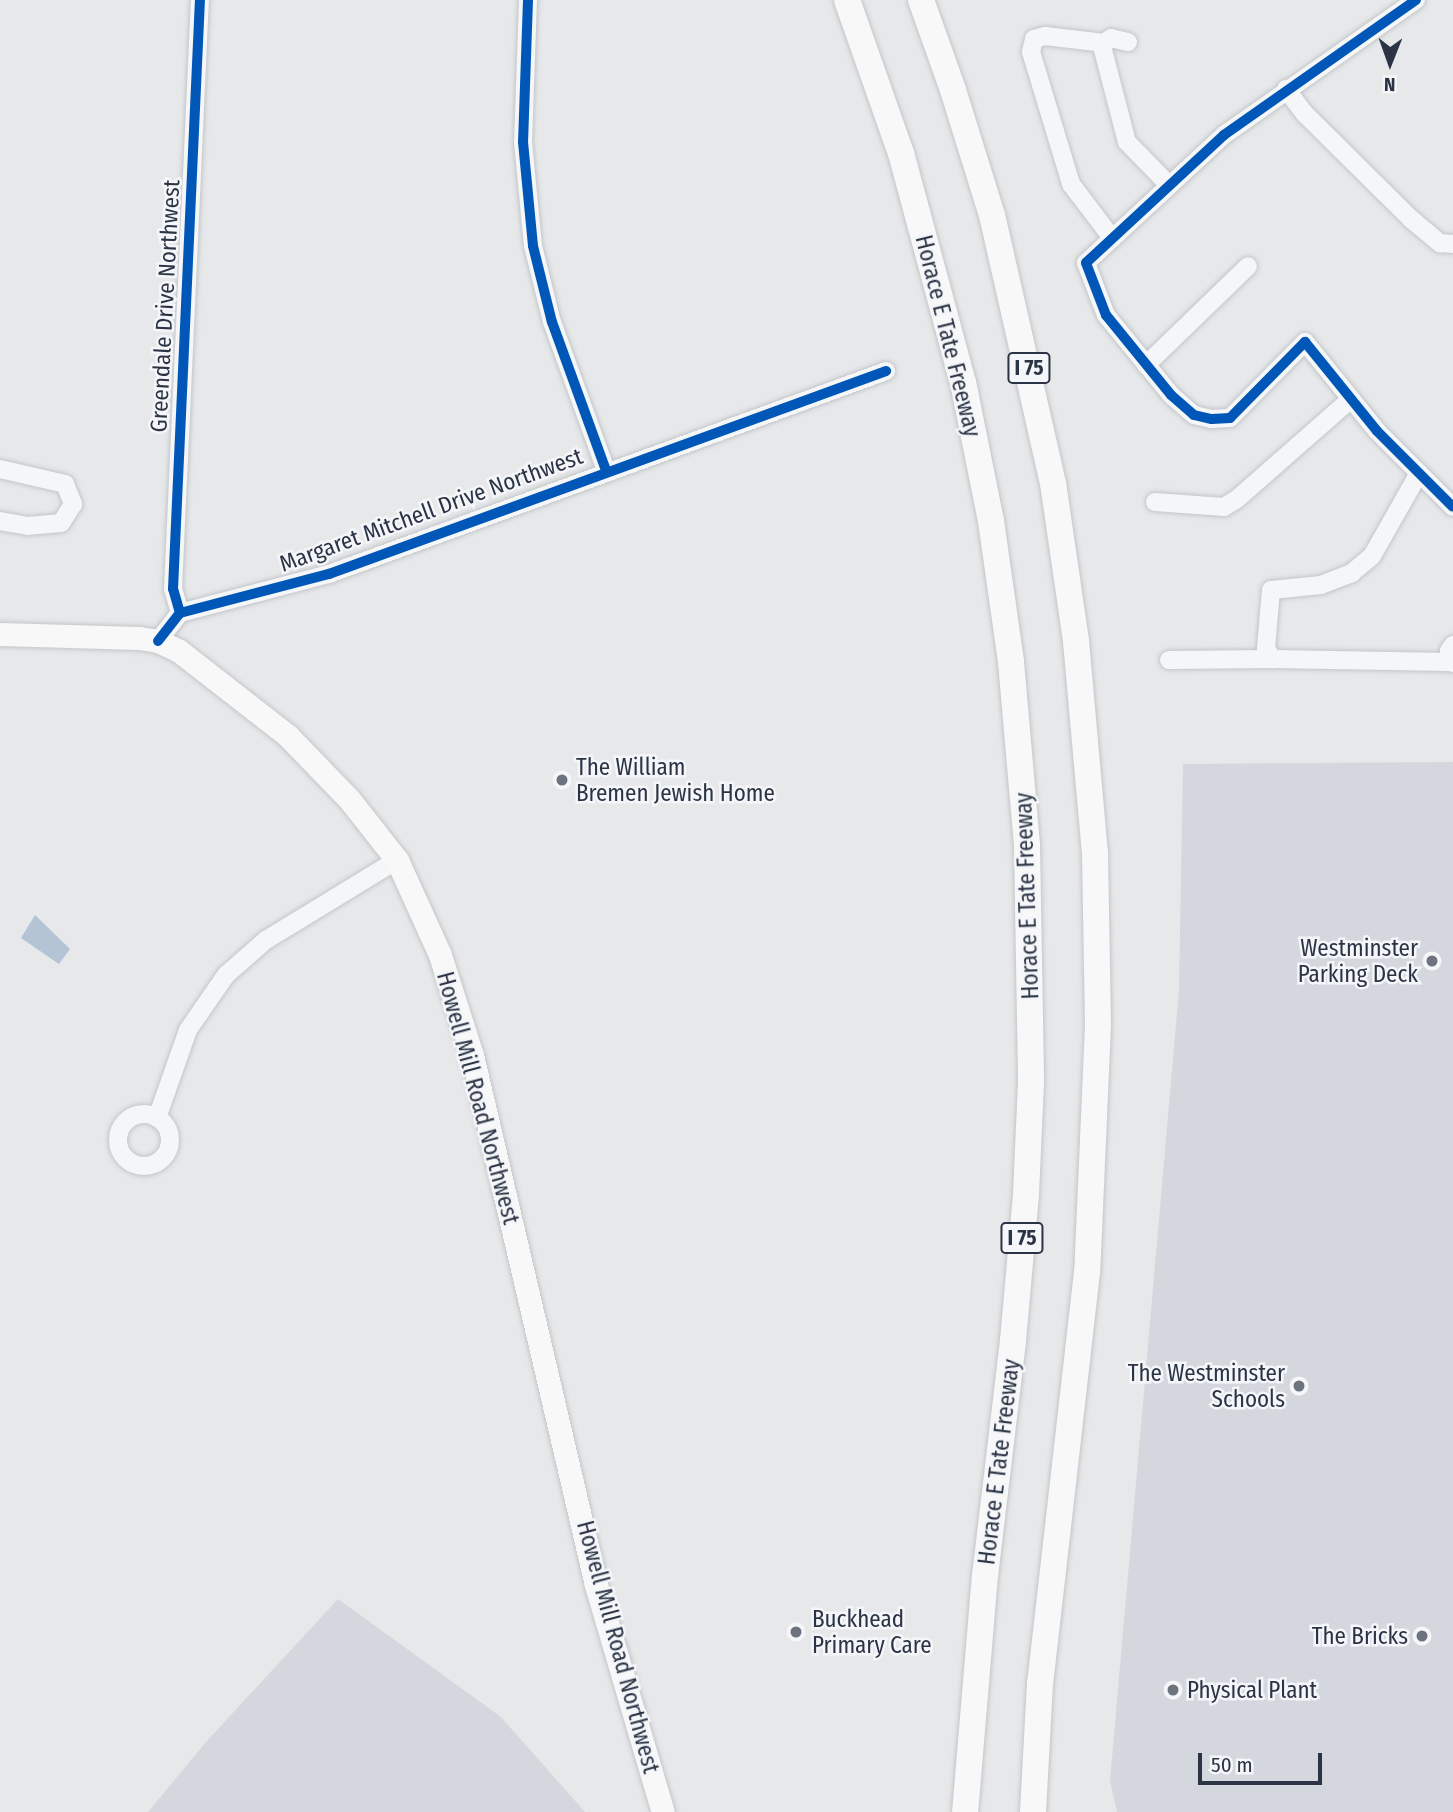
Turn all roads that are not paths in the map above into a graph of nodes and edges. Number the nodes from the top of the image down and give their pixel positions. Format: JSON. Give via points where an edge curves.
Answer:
{"nodes":[{"id":1,"x":200,"y":0,"type":"edge"},
{"id":2,"x":528,"y":0,"type":"edge"},
{"id":3,"x":847,"y":0,"type":"edge"},
{"id":4,"x":921,"y":0,"type":"edge"},
{"id":5,"x":1416,"y":0,"type":"edge"},
{"id":6,"x":1128,"y":42,"type":"dead end"},
{"id":7,"x":1104,"y":43,"type":"junction"},
{"id":8,"x":1286,"y":89,"type":"junction"},
{"id":9,"x":1168,"y":184,"type":"junction"},
{"id":10,"x":1112,"y":238,"type":"junction"},
{"id":11,"x":1453,"y":244,"type":"edge"},
{"id":12,"x":1248,"y":266,"type":"dead end"},
{"id":13,"x":1146,"y":365,"type":"junction"},
{"id":14,"x":886,"y":371,"type":"dead end"},
{"id":15,"x":1351,"y":399,"type":"junction"},
{"id":16,"x":0,"y":469,"type":"edge"},
{"id":17,"x":606,"y":470,"type":"junction"},
{"id":18,"x":1419,"y":473,"type":"junction"},
{"id":19,"x":1155,"y":502,"type":"dead end"},
{"id":20,"x":1453,"y":507,"type":"edge"},
{"id":21,"x":0,"y":521,"type":"edge"},
{"id":22,"x":180,"y":613,"type":"junction"},
{"id":23,"x":0,"y":634,"type":"edge"},
{"id":24,"x":158,"y":641,"type":"junction"},
{"id":25,"x":1452,"y":657,"type":"edge"},
{"id":26,"x":1272,"y":659,"type":"junction"},
{"id":27,"x":1169,"y":660,"type":"dead end"},
{"id":28,"x":397,"y":860,"type":"junction"},
{"id":29,"x":157,"y":1118,"type":"dead end"},
{"id":30,"x":663,"y":1812,"type":"edge"},
{"id":31,"x":965,"y":1812,"type":"edge"},
{"id":32,"x":1033,"y":1812,"type":"edge"}],
"edges":[{"from":1,"to":22,"type":"street","name":"Greendale Drive Northwest","via":[[173,589]]},
{"from":2,"to":17,"type":"street","via":[[523,142],[533,246],[552,322]]},
{"from":3,"to":31,"type":"highway","name":"Horace E Tate Freeway","number":"I 75","via":[[901,153],[963,382],[991,521],[1023,780],[1030,942],[1026,1195],[985,1574]]},
{"from":4,"to":32,"type":"highway","number":"I 75","via":[[992,215],[1052,483],[1076,641],[1095,853],[1098,1038],[1087,1272],[1040,1684]]},
{"from":5,"to":8,"type":"street"},
{"from":6,"to":7,"type":"street","via":[[1111,38]]},
{"from":7,"to":9,"type":"street","via":[[1127,142]]},
{"from":7,"to":10,"type":"street","via":[[1045,36],[1034,39],[1031,52],[1071,184]]},
{"from":8,"to":9,"type":"street"},
{"from":8,"to":11,"type":"street","via":[[1410,219],[1440,243]]},
{"from":9,"to":10,"type":"street"},
{"from":10,"to":13,"type":"street","via":[[1086,263],[1106,315]]},
{"from":12,"to":13,"type":"street"},
{"from":13,"to":15,"type":"street","via":[[1194,415],[1230,418],[1305,342]]},
{"from":14,"to":17,"type":"street","name":"Margaret Mitchell Drive Northwest"},
{"from":15,"to":18,"type":"street"},
{"from":15,"to":19,"type":"street","via":[[1224,507]]},
{"from":16,"to":21,"type":"street","via":[[65,484],[74,505],[61,523],[28,526]]},
{"from":17,"to":22,"type":"street","name":"Margaret Mitchell Drive Northwest","via":[[329,574]]},
{"from":18,"to":20,"type":"street"},
{"from":18,"to":26,"type":"street","via":[[1372,556],[1352,573],[1321,585],[1271,590],[1266,648]]},
{"from":22,"to":24,"type":"street"},
{"from":23,"to":24,"type":"main road","name":"Howell Mill Road Northwest"},
{"from":24,"to":28,"type":"main road","name":"Howell Mill Road Northwest","via":[[215,677],[287,735],[349,799]]},
{"from":25,"to":26,"type":"street"},
{"from":26,"to":27,"type":"street"},
{"from":28,"to":29,"type":"street","via":[[266,940],[226,975],[188,1031]]},
{"from":28,"to":30,"type":"main road","name":"Howell Mill Road Northwest","via":[[440,955],[472,1055],[596,1585]]}]}
